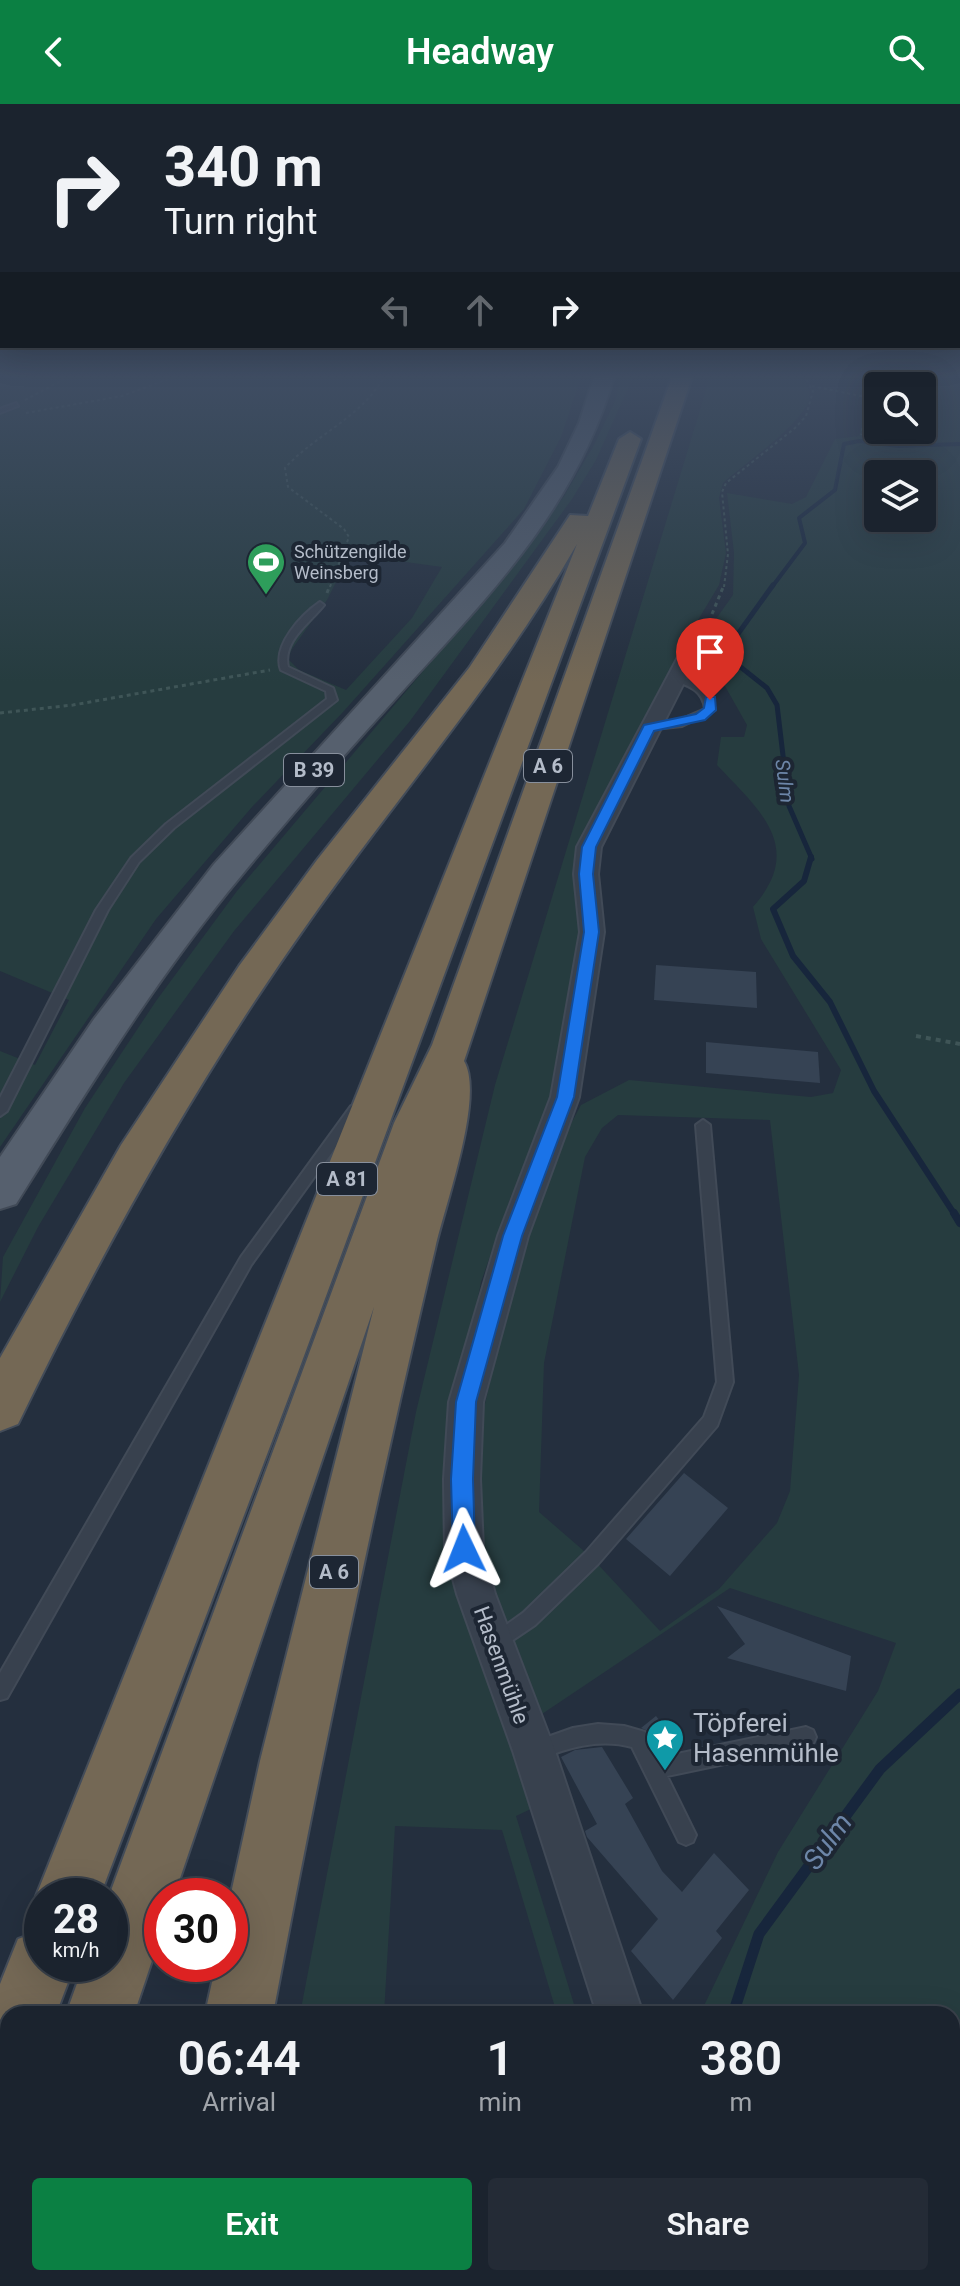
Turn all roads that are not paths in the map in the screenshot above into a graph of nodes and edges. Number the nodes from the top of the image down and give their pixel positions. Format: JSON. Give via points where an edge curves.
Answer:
{"nodes":[{"id":1,"x":558,"y":479,"type":"edge"},
{"id":2,"x":604,"y":479,"type":"edge"},
{"id":3,"x":615,"y":479,"type":"edge"},
{"id":4,"x":647,"y":479,"type":"edge"},
{"id":5,"x":320,"y":605,"type":"dead end"},
{"id":6,"x":702,"y":629,"type":"road end"},
{"id":7,"x":676,"y":678,"type":"junction"},
{"id":8,"x":649,"y":728,"type":"junction"},
{"id":9,"x":452,"y":1045,"type":"junction"},
{"id":10,"x":393,"y":1057,"type":"junction"},
{"id":11,"x":0,"y":1111,"type":"edge"},
{"id":12,"x":703,"y":1125,"type":"dead end"},
{"id":13,"x":0,"y":1192,"type":"edge"},
{"id":14,"x":0,"y":1408,"type":"edge"},
{"id":15,"x":494,"y":1643,"type":"junction"},
{"id":16,"x":0,"y":1691,"type":"edge"},
{"id":17,"x":806,"y":1737,"type":"dead end"},
{"id":18,"x":534,"y":1751,"type":"junction"},
{"id":19,"x":653,"y":1769,"type":"junction"},
{"id":20,"x":686,"y":1835,"type":"dead end"},
{"id":21,"x":75,"y":1878,"type":"edge"},
{"id":22,"x":35,"y":1982,"type":"edge"},
{"id":23,"x":25,"y":2006,"type":"edge"},
{"id":24,"x":103,"y":2006,"type":"edge"},
{"id":25,"x":241,"y":2006,"type":"edge"},
{"id":26,"x":617,"y":2006,"type":"edge"}],
"edges":[{"from":1,"to":13,"type":"main road","number":"B 39","via":[[523,534],[473,595],[224,875],[151,968]]},
{"from":2,"to":14,"type":"highway","number":"A 81","via":[[480,668],[235,1000],[130,1169]]},
{"from":3,"to":10,"type":"highway","number":"A 81"},
{"from":4,"to":9,"type":"highway","number":"A 6"},
{"from":5,"to":11,"type":"lane","via":[[283,648],[284,668],[330,690],[332,700],[170,826],[135,860],[102,910]]},
{"from":6,"to":7,"type":"street","name":"Hasenmühle"},
{"from":7,"to":8,"type":"street","name":"Hasenmühle"},
{"from":7,"to":8,"type":"lane","via":[[698,685],[710,700],[710,710],[679,724]]},
{"from":8,"to":15,"type":"street","name":"Hasenmühle","via":[[589,847],[592,932],[565,1097],[513,1236],[466,1402],[464,1549]]},
{"from":9,"to":24,"type":"highway","via":[[415,1123]]},
{"from":9,"to":25,"type":"highway","number":"A 6","via":[[445,1133],[357,1471]]},
{"from":10,"to":16,"type":"lane","via":[[246,1261]]},
{"from":10,"to":21,"type":"highway","number":"A 81"},
{"from":12,"to":15,"type":"lane","via":[[725,1382],[711,1421],[592,1558],[529,1619]]},
{"from":15,"to":18,"type":"street","name":"Hasenmühle"},
{"from":17,"to":19,"type":"lane"},
{"from":18,"to":19,"type":"lane","via":[[568,1737],[613,1731],[638,1739]]},
{"from":18,"to":26,"type":"street","name":"Hasenmühle"},
{"from":19,"to":20,"type":"lane"},
{"from":22,"to":23,"type":"highway"}]}
